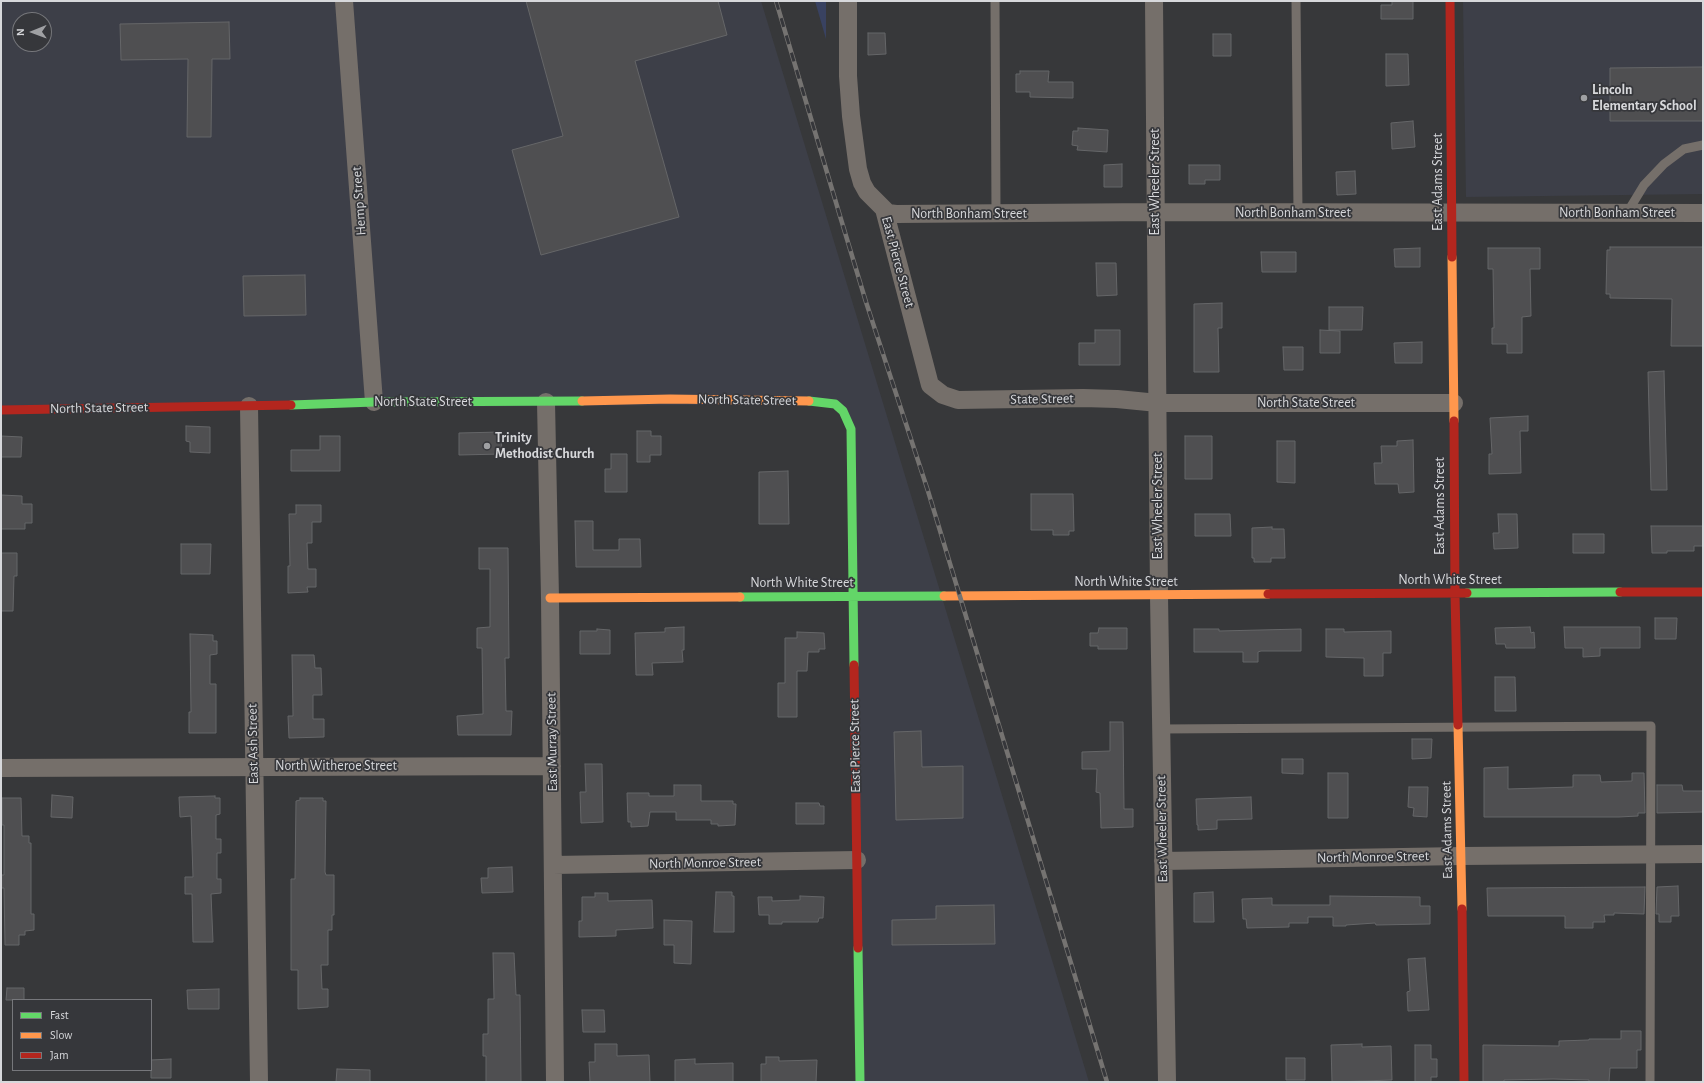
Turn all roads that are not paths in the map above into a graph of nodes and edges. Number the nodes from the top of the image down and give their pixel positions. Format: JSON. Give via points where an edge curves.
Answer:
{"nodes":[{"id":1,"x":344,"y":1,"type":"edge"},
{"id":2,"x":848,"y":1,"type":"edge"},
{"id":3,"x":995,"y":1,"type":"edge"},
{"id":4,"x":1154,"y":1,"type":"edge"},
{"id":5,"x":1296,"y":1,"type":"edge"},
{"id":6,"x":1450,"y":1,"type":"edge"},
{"id":7,"x":1703,"y":145,"type":"edge"},
{"id":8,"x":884,"y":210,"type":"junction"},
{"id":9,"x":1156,"y":212,"type":"junction"},
{"id":10,"x":996,"y":213,"type":"junction"},
{"id":11,"x":1298,"y":213,"type":"junction"},
{"id":12,"x":1627,"y":213,"type":"junction"},
{"id":13,"x":1703,"y":213,"type":"edge"},
{"id":14,"x":1452,"y":214,"type":"junction"},
{"id":15,"x":930,"y":385,"type":"joint"},
{"id":16,"x":374,"y":402,"type":"junction"},
{"id":17,"x":546,"y":402,"type":"junction"},
{"id":18,"x":1158,"y":403,"type":"junction"},
{"id":19,"x":1454,"y":403,"type":"junction"},
{"id":20,"x":249,"y":406,"type":"junction"},
{"id":21,"x":1,"y":410,"type":"edge"},
{"id":22,"x":843,"y":411,"type":"joint"},
{"id":23,"x":1703,"y":592,"type":"edge"},
{"id":24,"x":1455,"y":595,"type":"junction"},
{"id":25,"x":1159,"y":596,"type":"junction"},
{"id":26,"x":853,"y":597,"type":"junction"},
{"id":27,"x":550,"y":598,"type":"junction"},
{"id":28,"x":1459,"y":727,"type":"junction"},
{"id":29,"x":1161,"y":729,"type":"junction"},
{"id":30,"x":253,"y":766,"type":"junction"},
{"id":31,"x":552,"y":766,"type":"junction"},
{"id":32,"x":1,"y":768,"type":"edge"},
{"id":33,"x":1651,"y":854,"type":"junction"},
{"id":34,"x":1703,"y":854,"type":"edge"},
{"id":35,"x":1462,"y":856,"type":"junction"},
{"id":36,"x":857,"y":860,"type":"junction"},
{"id":37,"x":1163,"y":861,"type":"junction"},
{"id":38,"x":553,"y":865,"type":"junction"},
{"id":39,"x":259,"y":1082,"type":"edge"},
{"id":40,"x":555,"y":1082,"type":"edge"},
{"id":41,"x":860,"y":1082,"type":"edge"},
{"id":42,"x":1167,"y":1082,"type":"edge"},
{"id":43,"x":1464,"y":1082,"type":"edge"},
{"id":44,"x":1650,"y":1082,"type":"edge"}],
"edges":[{"from":1,"to":16,"type":"street","name":"Hemp Street"},
{"from":2,"to":8,"type":"street","name":"East Pierce Street","via":[[848,76],[855,156],[862,183]]},
{"from":3,"to":10,"type":"lane"},
{"from":4,"to":9,"type":"street","name":"East Wheeler Street"},
{"from":5,"to":11,"type":"lane"},
{"from":6,"to":14,"type":"street","name":"East Adams Street"},
{"from":7,"to":12,"type":"lane","via":[[1684,149],[1664,164],[1644,185]]},
{"from":8,"to":10,"type":"street","name":"North Bonham Street","via":[[896,214]]},
{"from":8,"to":15,"type":"street","name":"East Pierce Street"},
{"from":9,"to":10,"type":"street","name":"North Bonham Street"},
{"from":9,"to":11,"type":"street","name":"North Bonham Street"},
{"from":9,"to":18,"type":"street","name":"East Wheeler Street"},
{"from":11,"to":14,"type":"street","name":"North Bonham Street"},
{"from":12,"to":13,"type":"street","name":"North Bonham Street"},
{"from":12,"to":14,"type":"street","name":"North Bonham Street"},
{"from":14,"to":19,"type":"street","name":"East Adams Street"},
{"from":15,"to":18,"type":"street","name":"State Street","via":[[943,395],[958,400],[1083,398]]},
{"from":16,"to":17,"type":"street","name":"North State Street"},
{"from":16,"to":20,"type":"street","name":"North State Street"},
{"from":17,"to":22,"type":"street","name":"North State Street","via":[[670,399],[820,401],[835,404]]},
{"from":17,"to":27,"type":"street","name":"East Murray Street"},
{"from":18,"to":19,"type":"street","name":"North State Street"},
{"from":18,"to":25,"type":"street","name":"East Wheeler Street"},
{"from":19,"to":24,"type":"street","name":"East Adams Street"},
{"from":20,"to":21,"type":"street","name":"North State Street"},
{"from":20,"to":30,"type":"street","name":"East Ash Street"},
{"from":22,"to":26,"type":"street","name":"East Pierce Street","via":[[851,429]]},
{"from":23,"to":24,"type":"street","name":"North White Street"},
{"from":24,"to":25,"type":"street","name":"North White Street"},
{"from":24,"to":28,"type":"street","name":"East Adams Street"},
{"from":25,"to":26,"type":"street","name":"North White Street"},
{"from":25,"to":29,"type":"street","name":"East Wheeler Street"},
{"from":26,"to":27,"type":"street","name":"North White Street"},
{"from":26,"to":36,"type":"street","name":"East Pierce Street"},
{"from":27,"to":31,"type":"street","name":"East Murray Street"},
{"from":28,"to":29,"type":"lane"},
{"from":28,"to":33,"type":"lane","via":[[1651,726]]},
{"from":28,"to":35,"type":"street","name":"East Adams Street"},
{"from":29,"to":37,"type":"street","name":"East Wheeler Street"},
{"from":30,"to":31,"type":"street","name":"North Witheroe Street"},
{"from":30,"to":32,"type":"street","name":"North Witheroe Street"},
{"from":30,"to":39,"type":"street","name":"East Ash Street"},
{"from":31,"to":38,"type":"street","name":"East Murray Street"},
{"from":33,"to":34,"type":"street","name":"North Monroe Street"},
{"from":33,"to":35,"type":"street","name":"North Monroe Street"},
{"from":33,"to":44,"type":"lane"},
{"from":35,"to":37,"type":"street","name":"North Monroe Street"},
{"from":35,"to":43,"type":"street","name":"East Adams Street"},
{"from":36,"to":38,"type":"street","name":"North Monroe Street"},
{"from":36,"to":41,"type":"street","name":"East Pierce Street"},
{"from":37,"to":42,"type":"street","name":"East Wheeler Street"},
{"from":38,"to":40,"type":"street","name":"East Murray Street"}]}
